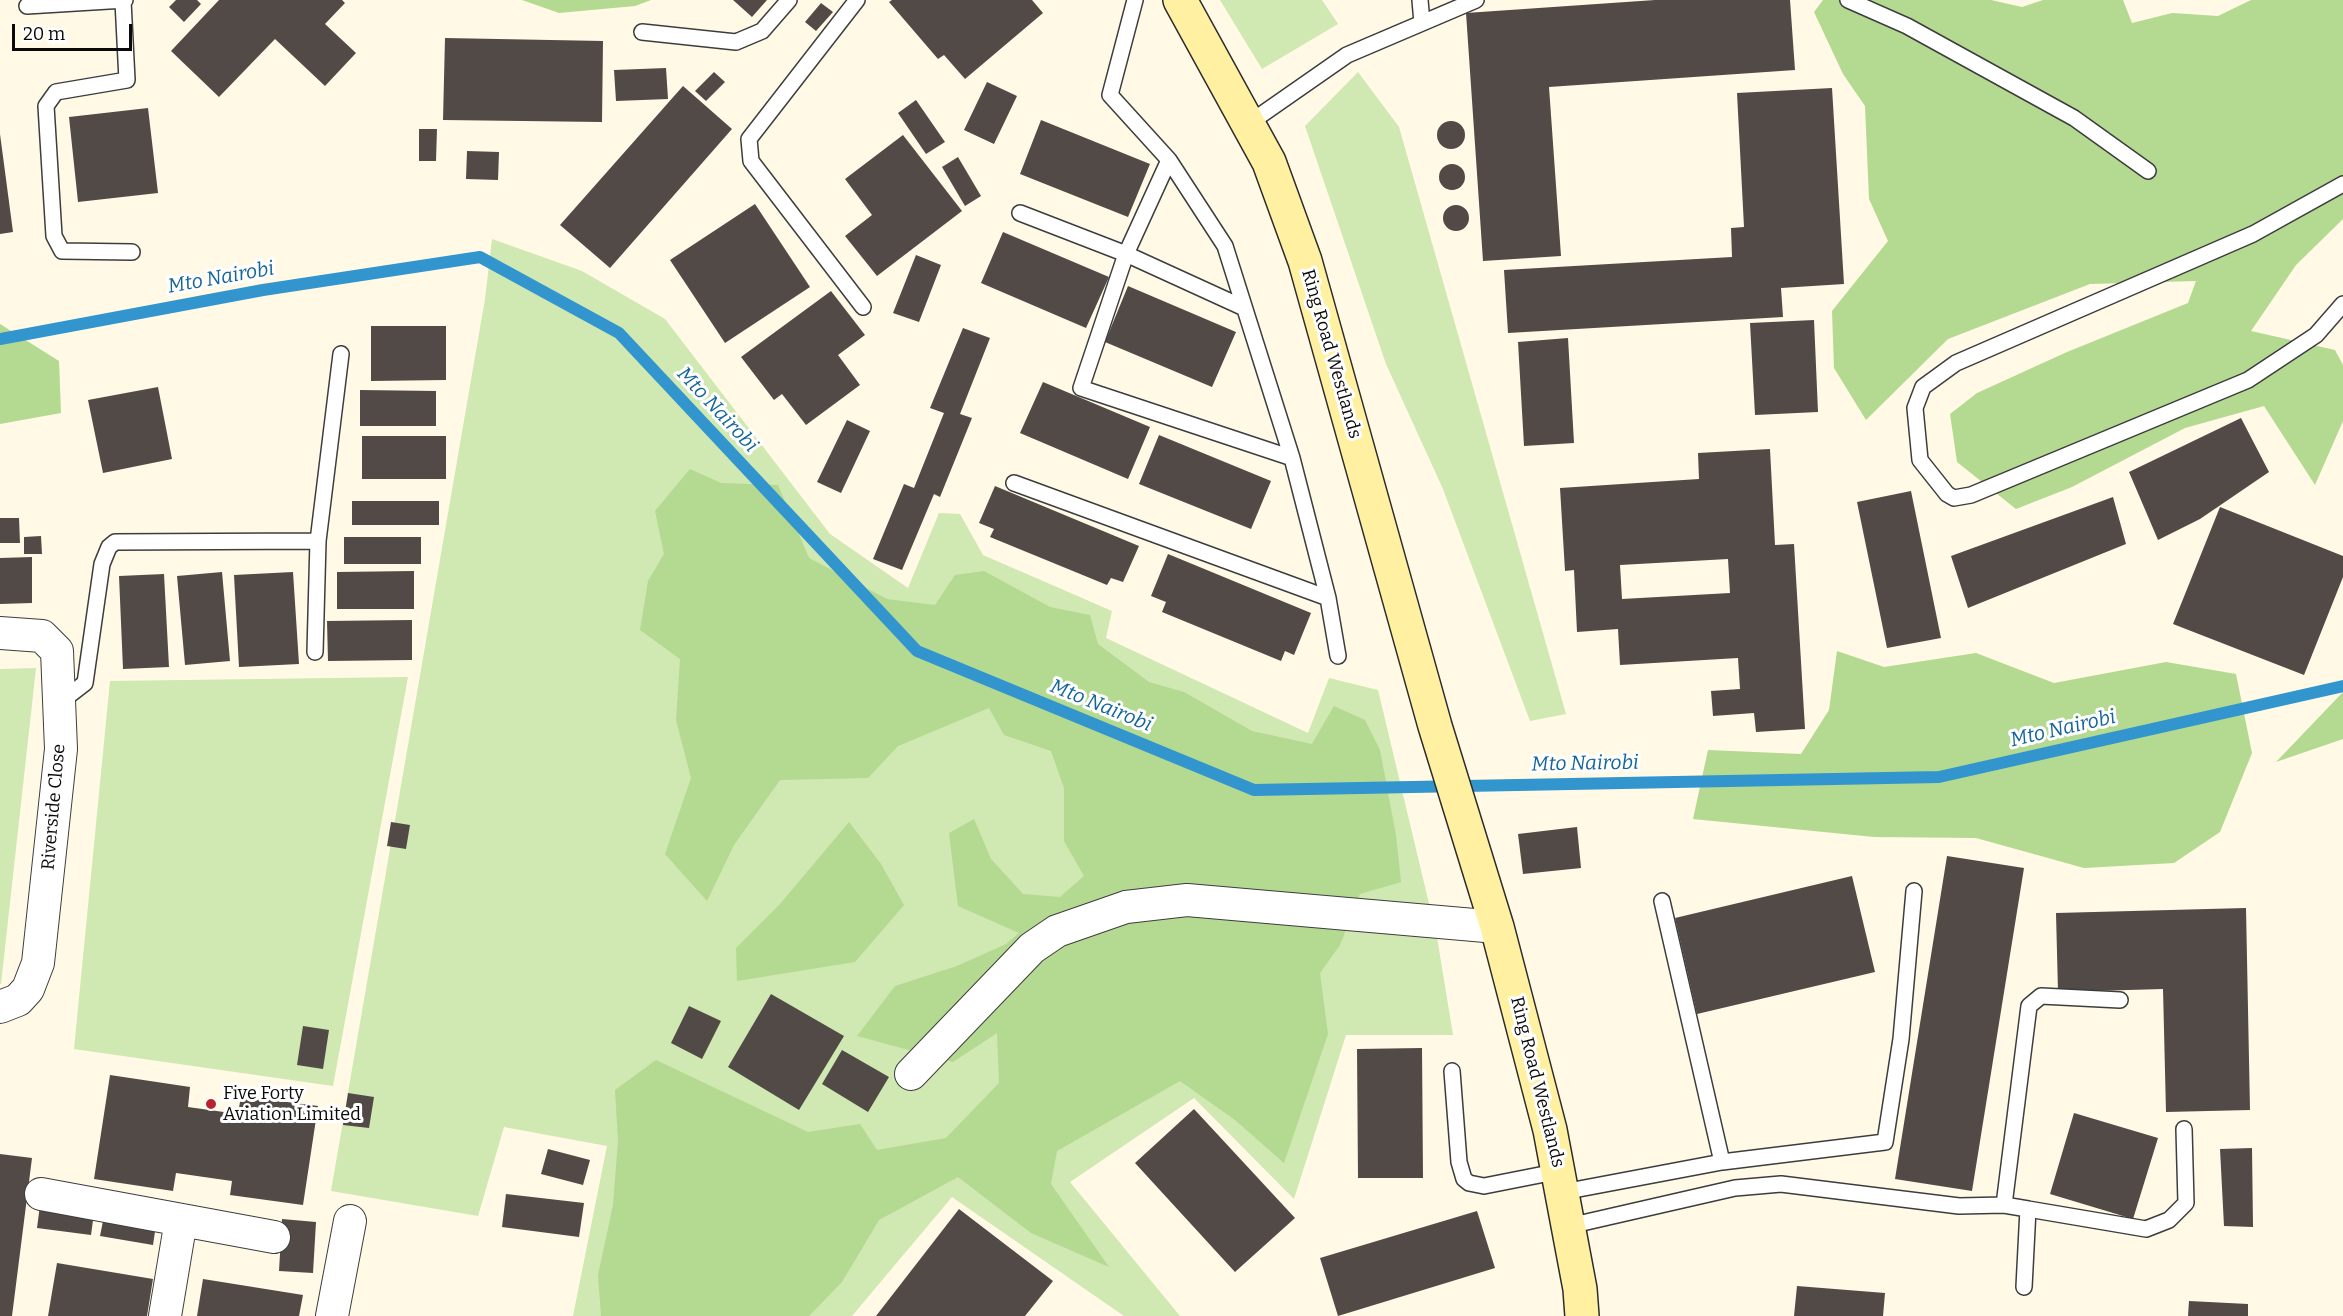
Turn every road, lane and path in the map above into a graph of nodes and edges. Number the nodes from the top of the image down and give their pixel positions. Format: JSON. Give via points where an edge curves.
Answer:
{"nodes":[{"id":1,"x":789,"y":0,"type":"edge"},
{"id":2,"x":857,"y":0,"type":"edge"},
{"id":3,"x":1135,"y":0,"type":"edge"},
{"id":4,"x":1180,"y":0,"type":"edge"},
{"id":5,"x":1420,"y":0,"type":"edge"},
{"id":6,"x":1476,"y":0,"type":"edge"},
{"id":7,"x":1848,"y":0,"type":"edge"},
{"id":8,"x":124,"y":1,"type":"edge"},
{"id":9,"x":27,"y":6,"type":"dead end"},
{"id":10,"x":1422,"y":23,"type":"junction"},
{"id":11,"x":642,"y":32,"type":"dead end"},
{"id":12,"x":1248,"y":124,"type":"junction"},
{"id":13,"x":1169,"y":160,"type":"junction"},
{"id":14,"x":2148,"y":171,"type":"dead end"},
{"id":15,"x":2343,"y":184,"type":"edge"},
{"id":16,"x":1020,"y":213,"type":"dead end"},
{"id":17,"x":132,"y":252,"type":"dead end"},
{"id":18,"x":1126,"y":255,"type":"junction"},
{"id":19,"x":2343,"y":304,"type":"edge"},
{"id":20,"x":863,"y":307,"type":"dead end"},
{"id":21,"x":1242,"y":307,"type":"junction"},
{"id":22,"x":341,"y":354,"type":"dead end"},
{"id":23,"x":1292,"y":458,"type":"junction"},
{"id":24,"x":1014,"y":483,"type":"dead end"},
{"id":25,"x":318,"y":541,"type":"junction"},
{"id":26,"x":1328,"y":598,"type":"junction"},
{"id":27,"x":0,"y":633,"type":"edge"},
{"id":28,"x":315,"y":652,"type":"dead end"},
{"id":29,"x":1338,"y":656,"type":"dead end"},
{"id":30,"x":59,"y":703,"type":"junction"},
{"id":31,"x":1914,"y":891,"type":"dead end"},
{"id":32,"x":1662,"y":901,"type":"dead end"},
{"id":33,"x":1497,"y":927,"type":"junction"},
{"id":34,"x":2120,"y":1000,"type":"dead end"},
{"id":35,"x":0,"y":1007,"type":"edge"},
{"id":36,"x":1452,"y":1071,"type":"dead end"},
{"id":37,"x":911,"y":1074,"type":"dead end"},
{"id":38,"x":2184,"y":1129,"type":"dead end"},
{"id":39,"x":1722,"y":1162,"type":"junction"},
{"id":40,"x":1562,"y":1182,"type":"junction"},
{"id":41,"x":41,"y":1194,"type":"dead end"},
{"id":42,"x":2004,"y":1206,"type":"junction"},
{"id":43,"x":2028,"y":1209,"type":"junction"},
{"id":44,"x":181,"y":1221,"type":"junction"},
{"id":45,"x":350,"y":1221,"type":"dead end"},
{"id":46,"x":1569,"y":1226,"type":"junction"},
{"id":47,"x":274,"y":1237,"type":"dead end"},
{"id":48,"x":2024,"y":1287,"type":"dead end"},
{"id":49,"x":165,"y":1316,"type":"edge"},
{"id":50,"x":332,"y":1316,"type":"edge"},
{"id":51,"x":1582,"y":1316,"type":"edge"}],
"edges":[{"from":1,"to":11,"type":"lane","via":[[762,31],[736,42]]},
{"from":2,"to":20,"type":"lane","via":[[749,139],[751,160]]},
{"from":3,"to":13,"type":"lane","via":[[1110,95]]},
{"from":4,"to":12,"type":"main road","name":"Ring Road Westlands"},
{"from":5,"to":10,"type":"lane"},
{"from":6,"to":10,"type":"lane"},
{"from":7,"to":14,"type":"lane","via":[[2074,118]]},
{"from":8,"to":9,"type":"lane"},
{"from":8,"to":17,"type":"lane","via":[[127,80],[56,92],[46,106],[54,236],[62,252]]},
{"from":10,"to":12,"type":"lane","via":[[1347,56]]},
{"from":12,"to":33,"type":"main road","name":"Ring Road Westlands","via":[[1269,162],[1305,261],[1435,726]]},
{"from":13,"to":18,"type":"lane"},
{"from":13,"to":21,"type":"lane","via":[[1225,246]]},
{"from":15,"to":19,"type":"lane","via":[[2253,234],[1956,363],[1923,387],[1916,408],[1920,459],[1947,494],[1954,498],[1971,495],[2248,380],[2316,335]]},
{"from":16,"to":18,"type":"lane"},
{"from":18,"to":21,"type":"lane"},
{"from":18,"to":23,"type":"lane","via":[[1081,388]]},
{"from":21,"to":23,"type":"lane"},
{"from":22,"to":25,"type":"lane"},
{"from":23,"to":26,"type":"lane"},
{"from":24,"to":26,"type":"lane"},
{"from":25,"to":28,"type":"lane"},
{"from":25,"to":30,"type":"lane","via":[[115,542],[102,564],[85,683]]},
{"from":26,"to":29,"type":"lane"},
{"from":27,"to":30,"type":"street","name":"Riverside Close","via":[[33,634],[51,643],[57,651]]},
{"from":30,"to":35,"type":"street","name":"Riverside Close","via":[[61,748],[38,963],[28,989],[18,1000]]},
{"from":31,"to":39,"type":"lane","via":[[1901,1039],[1885,1142]]},
{"from":32,"to":39,"type":"lane"},
{"from":33,"to":37,"type":"street","via":[[1187,900],[1126,907],[1057,931],[1032,948]]},
{"from":33,"to":40,"type":"main road","name":"Ring Road Westlands"},
{"from":34,"to":42,"type":"lane","via":[[2041,996],[2029,1006]]},
{"from":36,"to":40,"type":"lane","via":[[1459,1162],[1464,1179],[1484,1186]]},
{"from":38,"to":43,"type":"lane","via":[[2186,1203],[2169,1220],[2146,1229]]},
{"from":39,"to":40,"type":"lane"},
{"from":40,"to":46,"type":"main road","name":"Ring Road Westlands"},
{"from":41,"to":44,"type":"street"},
{"from":42,"to":43,"type":"lane"},
{"from":42,"to":46,"type":"lane","via":[[1959,1206],[1781,1184],[1735,1188]]},
{"from":43,"to":48,"type":"lane"},
{"from":44,"to":47,"type":"street"},
{"from":44,"to":49,"type":"street"},
{"from":45,"to":50,"type":"street"},
{"from":46,"to":51,"type":"main road","name":"Ring Road Westlands"}]}
